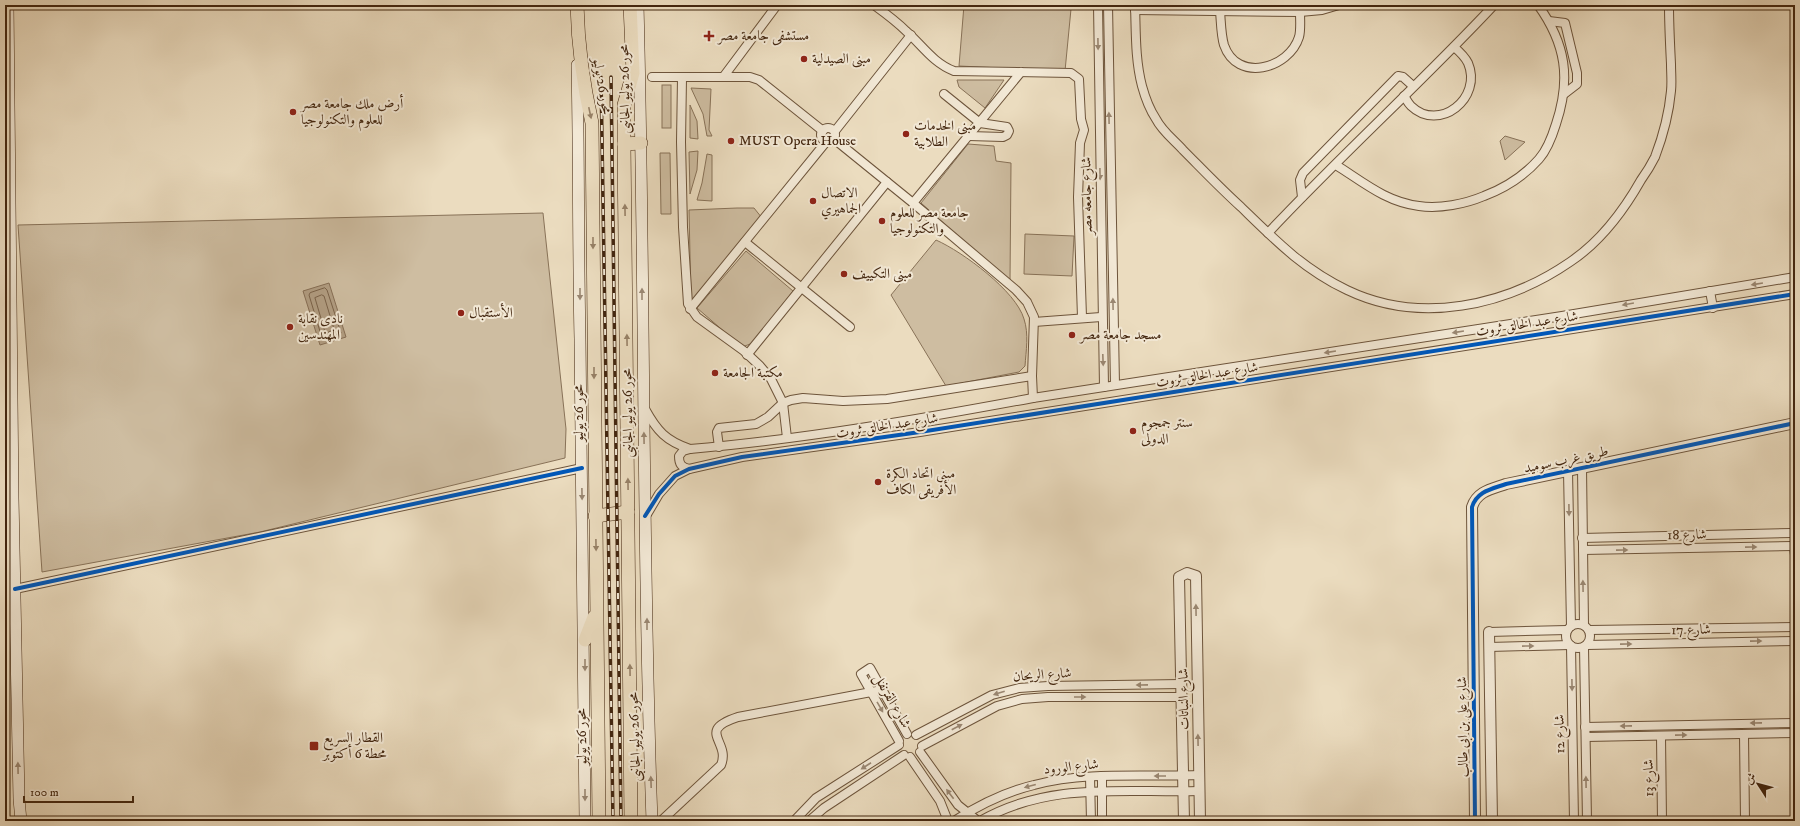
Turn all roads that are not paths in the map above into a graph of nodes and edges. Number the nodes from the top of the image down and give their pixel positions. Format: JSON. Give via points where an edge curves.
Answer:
{"nodes":[{"id":1,"x":8,"y":5,"type":"edge"},
{"id":2,"x":577,"y":5,"type":"edge"},
{"id":3,"x":630,"y":5,"type":"edge"},
{"id":4,"x":638,"y":5,"type":"edge"},
{"id":5,"x":777,"y":5,"type":"edge"},
{"id":6,"x":874,"y":5,"type":"edge"},
{"id":7,"x":1098,"y":5,"type":"edge"},
{"id":8,"x":1108,"y":5,"type":"edge"},
{"id":9,"x":1339,"y":5,"type":"edge"},
{"id":10,"x":1494,"y":5,"type":"edge"},
{"id":11,"x":1538,"y":5,"type":"edge"},
{"id":12,"x":1669,"y":5,"type":"edge"},
{"id":13,"x":1135,"y":7,"type":"edge"},
{"id":14,"x":1235,"y":8,"type":"edge"},
{"id":15,"x":1220,"y":11,"type":"junction"},
{"id":16,"x":1300,"y":12,"type":"junction"},
{"id":17,"x":1549,"y":21,"type":"junction"},
{"id":18,"x":911,"y":35,"type":"junction"},
{"id":19,"x":7,"y":36,"type":"edge"},
{"id":20,"x":1454,"y":47,"type":"junction"},
{"id":21,"x":7,"y":69,"type":"edge"},
{"id":22,"x":1022,"y":72,"type":"junction"},
{"id":23,"x":724,"y":76,"type":"junction"},
{"id":24,"x":652,"y":77,"type":"dead end"},
{"id":25,"x":682,"y":78,"type":"junction"},
{"id":26,"x":1413,"y":86,"type":"junction"},
{"id":27,"x":944,"y":94,"type":"dead end"},
{"id":28,"x":1564,"y":94,"type":"junction"},
{"id":29,"x":1404,"y":96,"type":"junction"},
{"id":30,"x":980,"y":123,"type":"junction"},
{"id":31,"x":822,"y":131,"type":"junction"},
{"id":32,"x":969,"y":136,"type":"junction"},
{"id":33,"x":832,"y":138,"type":"junction"},
{"id":34,"x":641,"y":143,"type":"junction"},
{"id":35,"x":624,"y":144,"type":"junction"},
{"id":36,"x":1336,"y":165,"type":"junction"},
{"id":37,"x":586,"y":180,"type":"junction"},
{"id":38,"x":887,"y":182,"type":"junction"},
{"id":39,"x":1302,"y":197,"type":"junction"},
{"id":40,"x":913,"y":203,"type":"junction"},
{"id":41,"x":1268,"y":233,"type":"junction"},
{"id":42,"x":746,"y":242,"type":"junction"},
{"id":43,"x":1795,"y":277,"type":"edge"},
{"id":44,"x":801,"y":287,"type":"junction"},
{"id":45,"x":1710,"y":291,"type":"junction"},
{"id":46,"x":1795,"y":294,"type":"edge"},
{"id":47,"x":1713,"y":308,"type":"junction"},
{"id":48,"x":690,"y":309,"type":"junction"},
{"id":49,"x":1101,"y":317,"type":"junction"},
{"id":50,"x":1082,"y":318,"type":"junction"},
{"id":51,"x":1034,"y":322,"type":"junction"},
{"id":52,"x":850,"y":327,"type":"dead end"},
{"id":53,"x":747,"y":355,"type":"junction"},
{"id":54,"x":1032,"y":376,"type":"junction"},
{"id":55,"x":1115,"y":385,"type":"junction"},
{"id":56,"x":1104,"y":387,"type":"junction"},
{"id":57,"x":1033,"y":398,"type":"junction"},
{"id":58,"x":783,"y":402,"type":"junction"},
{"id":59,"x":643,"y":407,"type":"junction"},
{"id":60,"x":1795,"y":423,"type":"edge"},
{"id":61,"x":787,"y":438,"type":"junction"},
{"id":62,"x":719,"y":447,"type":"junction"},
{"id":63,"x":690,"y":449,"type":"junction"},
{"id":64,"x":582,"y":468,"type":"junction"},
{"id":65,"x":1582,"y":468,"type":"junction"},
{"id":66,"x":689,"y":469,"type":"junction"},
{"id":67,"x":1568,"y":471,"type":"junction"},
{"id":68,"x":9,"y":500,"type":"edge"},
{"id":69,"x":628,"y":512,"type":"junction"},
{"id":70,"x":595,"y":516,"type":"junction"},
{"id":71,"x":645,"y":516,"type":"junction"},
{"id":72,"x":1793,"y":532,"type":"edge"},
{"id":73,"x":1582,"y":538,"type":"junction"},
{"id":74,"x":1794,"y":549,"type":"edge"},
{"id":75,"x":1582,"y":550,"type":"junction"},
{"id":76,"x":15,"y":589,"type":"junction"},
{"id":77,"x":596,"y":610,"type":"junction"},
{"id":78,"x":1795,"y":626,"type":"edge"},
{"id":79,"x":1587,"y":627,"type":"junction"},
{"id":80,"x":1569,"y":628,"type":"junction"},
{"id":81,"x":1473,"y":632,"type":"joint"},
{"id":82,"x":1489,"y":632,"type":"joint"},
{"id":83,"x":585,"y":640,"type":"junction"},
{"id":84,"x":1795,"y":641,"type":"edge"},
{"id":85,"x":1571,"y":645,"type":"junction"},
{"id":86,"x":1586,"y":646,"type":"junction"},
{"id":87,"x":1489,"y":647,"type":"junction"},
{"id":88,"x":1181,"y":684,"type":"junction"},
{"id":89,"x":1048,"y":686,"type":"junction"},
{"id":90,"x":882,"y":690,"type":"junction"},
{"id":91,"x":871,"y":692,"type":"junction"},
{"id":92,"x":1048,"y":697,"type":"junction"},
{"id":93,"x":1181,"y":697,"type":"junction"},
{"id":94,"x":1795,"y":723,"type":"edge"},
{"id":95,"x":1585,"y":727,"type":"junction"},
{"id":96,"x":1795,"y":733,"type":"edge"},
{"id":97,"x":907,"y":734,"type":"junction"},
{"id":98,"x":1744,"y":734,"type":"junction"},
{"id":99,"x":916,"y":735,"type":"junction"},
{"id":100,"x":1661,"y":736,"type":"junction"},
{"id":101,"x":1586,"y":737,"type":"junction"},
{"id":102,"x":899,"y":743,"type":"junction"},
{"id":103,"x":921,"y":749,"type":"junction"},
{"id":104,"x":907,"y":756,"type":"junction"},
{"id":105,"x":1199,"y":775,"type":"junction"},
{"id":106,"x":1102,"y":776,"type":"junction"},
{"id":107,"x":1182,"y":776,"type":"junction"},
{"id":108,"x":1090,"y":778,"type":"junction"},
{"id":109,"x":1091,"y":790,"type":"junction"},
{"id":110,"x":1102,"y":790,"type":"junction"},
{"id":111,"x":1183,"y":791,"type":"junction"},
{"id":112,"x":1200,"y":791,"type":"junction"},
{"id":113,"x":966,"y":813,"type":"junction"},
{"id":114,"x":21,"y":821,"type":"edge"},
{"id":115,"x":585,"y":821,"type":"edge"},
{"id":116,"x":599,"y":821,"type":"edge"},
{"id":117,"x":631,"y":821,"type":"edge"},
{"id":118,"x":652,"y":821,"type":"edge"},
{"id":119,"x":661,"y":821,"type":"edge"},
{"id":120,"x":794,"y":821,"type":"edge"},
{"id":121,"x":809,"y":821,"type":"edge"},
{"id":122,"x":948,"y":821,"type":"edge"},
{"id":123,"x":954,"y":821,"type":"edge"},
{"id":124,"x":979,"y":821,"type":"edge"},
{"id":125,"x":1091,"y":821,"type":"edge"},
{"id":126,"x":1102,"y":821,"type":"edge"},
{"id":127,"x":1184,"y":821,"type":"edge"},
{"id":128,"x":1200,"y":821,"type":"edge"},
{"id":129,"x":1475,"y":821,"type":"edge"},
{"id":130,"x":1492,"y":821,"type":"edge"},
{"id":131,"x":1574,"y":821,"type":"edge"},
{"id":132,"x":1587,"y":821,"type":"edge"},
{"id":133,"x":1662,"y":821,"type":"edge"},
{"id":134,"x":1746,"y":821,"type":"edge"}],
"edges":[{"from":1,"to":19,"type":"main road"},
{"from":2,"to":37,"type":"highway","name":"محور 26 يوليو","one_way":true,"via":[[582,78],[592,123]]},
{"from":3,"to":35,"type":"highway","name":"محور 26 يوليو","via":[[633,73],[624,105]]},
{"from":4,"to":34,"type":"main road","name":"محور 26 يوليو الجانبى"},
{"from":5,"to":23,"type":"street"},
{"from":6,"to":18,"type":"street"},
{"from":7,"to":49,"type":"street","name":"شارع جامعه مصر","one_way":true},
{"from":55,"to":8,"type":"street","name":"شارع جامعه مصر","one_way":true},
{"from":9,"to":16,"type":"street"},
{"from":10,"to":20,"type":"street"},
{"from":11,"to":17,"type":"street"},
{"from":12,"to":41,"type":"street","via":[[1672,89],[1666,124],[1654,158],[1630,200],[1599,236],[1572,261],[1537,282],[1486,302],[1426,309],[1395,305],[1349,291],[1330,282],[1305,266]]},
{"from":13,"to":15,"type":"street"},
{"from":13,"to":41,"type":"street","via":[[1138,68],[1142,87],[1156,120],[1215,183]]},
{"from":14,"to":15,"type":"street"},
{"from":14,"to":16,"type":"street"},
{"from":15,"to":16,"type":"street","via":[[1224,45],[1230,55],[1247,68],[1271,67],[1295,45],[1300,36]]},
{"from":17,"to":28,"type":"street","via":[[1561,50],[1566,74]]},
{"from":17,"to":28,"type":"street","via":[[1565,23],[1578,73],[1577,84]]},
{"from":18,"to":22,"type":"street","via":[[935,61],[954,71]]},
{"from":18,"to":33,"type":"street"},
{"from":19,"to":21,"type":"main road"},
{"from":20,"to":26,"type":"street"},
{"from":20,"to":29,"type":"street","via":[[1465,57],[1470,71],[1468,94],[1460,105],[1449,112],[1436,115],[1423,113],[1412,106]]},
{"from":21,"to":68,"type":"main road"},
{"from":22,"to":30,"type":"street"},
{"from":22,"to":50,"type":"street","via":[[1071,73],[1079,79],[1084,130],[1080,143],[1078,197]]},
{"from":23,"to":25,"type":"street"},
{"from":23,"to":31,"type":"street","via":[[760,80]]},
{"from":24,"to":25,"type":"street"},
{"from":25,"to":48,"type":"street","via":[[683,227],[687,299]]},
{"from":26,"to":29,"type":"street"},
{"from":26,"to":39,"type":"street","via":[[1398,76],[1303,173],[1300,180]]},
{"from":27,"to":30,"type":"street"},
{"from":28,"to":36,"type":"street","via":[[1553,132],[1539,159],[1519,178],[1473,200],[1447,206],[1420,206],[1402,202],[1370,189]]},
{"from":29,"to":36,"type":"street"},
{"from":30,"to":32,"type":"street"},
{"from":30,"to":32,"type":"street","via":[[1007,127],[1009,131],[1003,137]]},
{"from":31,"to":33,"type":"street","via":[[821,136]]},
{"from":31,"to":33,"type":"street","via":[[827,128]]},
{"from":32,"to":40,"type":"street"},
{"from":33,"to":38,"type":"street"},
{"from":33,"to":42,"type":"street"},
{"from":34,"to":35,"type":"highway"},
{"from":59,"to":34,"type":"main road","name":"محور 26 يوليو الجانبى","one_way":true},
{"from":69,"to":35,"type":"highway","name":"محور 26 يوليو","one_way":true},
{"from":36,"to":39,"type":"street"},
{"from":37,"to":64,"type":"main road","one_way":true},
{"from":37,"to":70,"type":"highway","name":"محور 26 يوليو","one_way":true},
{"from":38,"to":40,"type":"street"},
{"from":38,"to":44,"type":"street"},
{"from":39,"to":41,"type":"street"},
{"from":40,"to":51,"type":"street","via":[[1016,290],[1030,307]]},
{"from":42,"to":44,"type":"street"},
{"from":42,"to":48,"type":"street"},
{"from":43,"to":45,"type":"street","name":"شارع عبد الخالق ثروت","one_way":true},
{"from":44,"to":52,"type":"street"},
{"from":44,"to":53,"type":"street"},
{"from":45,"to":47,"type":"street"},
{"from":45,"to":55,"type":"street","name":"شارع عبد الخالق ثروت","one_way":true},
{"from":46,"to":47,"type":"street","name":"شارع عبد الخالق ثروت"},
{"from":47,"to":66,"type":"street","name":"شارع عبد الخالق ثروت","via":[[1552,331],[912,433],[742,457]]},
{"from":48,"to":53,"type":"street","via":[[696,317]]},
{"from":49,"to":50,"type":"street"},
{"from":49,"to":56,"type":"street","name":"شارع جامعه مصر","one_way":true},
{"from":50,"to":51,"type":"street"},
{"from":51,"to":54,"type":"street"},
{"from":53,"to":58,"type":"street","via":[[771,379]]},
{"from":54,"to":57,"type":"street"},
{"from":54,"to":58,"type":"street","via":[[887,399],[843,401],[803,398]]},
{"from":55,"to":56,"type":"street","name":"شارع عبد الخالق ثروت"},
{"from":56,"to":57,"type":"street","name":"شارع عبد الخالق ثروت"},
{"from":57,"to":61,"type":"street","name":"شارع عبد الخالق ثروت"},
{"from":58,"to":61,"type":"street"},
{"from":58,"to":62,"type":"street","via":[[768,417],[756,424],[719,428]]},
{"from":59,"to":63,"type":"street","name":"شارع عبد الخالق ثروت","via":[[663,435]]},
{"from":71,"to":59,"type":"main road","name":"محور 26 يوليو الجانبى","one_way":true},
{"from":60,"to":65,"type":"street","name":"طريق غرب سوميد"},
{"from":61,"to":62,"type":"street","name":"شارع عبد الخالق ثروت"},
{"from":62,"to":63,"type":"street","name":"شارع عبد الخالق ثروت"},
{"from":63,"to":66,"type":"street","via":[[683,451],[678,462],[682,467]]},
{"from":64,"to":76,"type":"street"},
{"from":64,"to":83,"type":"main road","one_way":true},
{"from":65,"to":67,"type":"street","name":"طريق غرب سوميد"},
{"from":65,"to":73,"type":"street"},
{"from":66,"to":71,"type":"street","name":"شارع عبد الخالق ثروت","via":[[666,484]]},
{"from":67,"to":80,"type":"street","one_way":true},
{"from":67,"to":81,"type":"street","name":"طريق غرب سوميد","via":[[1506,484],[1485,491],[1474,501]]},
{"from":68,"to":76,"type":"main road"},
{"from":69,"to":70,"type":"highway"},
{"from":117,"to":69,"type":"highway","name":"محور 26 يوليو","one_way":true},
{"from":70,"to":77,"type":"highway","name":"محور 26 يوليو","one_way":true},
{"from":118,"to":71,"type":"main road","name":"محور 26 يوليو الجانبى","one_way":true},
{"from":72,"to":73,"type":"street","name":"شارع 18"},
{"from":72,"to":74,"type":"street","via":[[1789,541]]},
{"from":73,"to":75,"type":"street"},
{"from":75,"to":74,"type":"street","name":"شارع 18","one_way":true},
{"from":79,"to":75,"type":"street","one_way":true},
{"from":114,"to":76,"type":"main road","one_way":true},
{"from":77,"to":83,"type":"highway"},
{"from":77,"to":116,"type":"highway","name":"محور 26 يوليو"},
{"from":78,"to":79,"type":"street","name":"شارع 17"},
{"from":79,"to":80,"type":"street","via":[[1576,624]]},
{"from":79,"to":86,"type":"street","via":[[1591,636]]},
{"from":80,"to":82,"type":"street"},
{"from":80,"to":85,"type":"street","via":[[1566,639]]},
{"from":81,"to":129,"type":"street","name":"شارع على بن ابى طالب"},
{"from":82,"to":87,"type":"street","name":"شارع على بن ابى طالب"},
{"from":83,"to":115,"type":"main road","one_way":true},
{"from":86,"to":84,"type":"street","name":"شارع 17","one_way":true},
{"from":85,"to":86,"type":"street","via":[[1578,648]]},
{"from":87,"to":85,"type":"street","one_way":true},
{"from":85,"to":131,"type":"street","name":"شارع 12","one_way":true},
{"from":86,"to":95,"type":"street","name":"شارع 12"},
{"from":87,"to":130,"type":"street","name":"شارع على بن ابى طالب"},
{"from":88,"to":89,"type":"street","name":"شارع الريحان","one_way":true},
{"from":88,"to":93,"type":"street","name":"شارع النباتات"},
{"from":105,"to":88,"type":"street","name":"شارع النباتات","one_way":true,"via":[[1196,576],[1187,573],[1179,577]]},
{"from":89,"to":92,"type":"street"},
{"from":89,"to":99,"type":"street","name":"شارع الريحان","one_way":true,"via":[[1027,686],[992,695]]},
{"from":90,"to":91,"type":"street"},
{"from":90,"to":91,"type":"street","name":"شارع القرنفل","via":[[870,668],[861,674]]},
{"from":90,"to":97,"type":"street","name":"شارع القرنفل"},
{"from":91,"to":102,"type":"street","name":"شارع القرنفل","one_way":true},
{"from":91,"to":119,"type":"street","via":[[738,717],[721,725],[715,736],[723,750],[721,765]]},
{"from":92,"to":93,"type":"street","name":"شارع الريحان","one_way":true},
{"from":103,"to":92,"type":"street","name":"شارع الريحان","one_way":true,"via":[[997,706],[1022,699]]},
{"from":93,"to":107,"type":"street","name":"شارع النباتات"},
{"from":94,"to":95,"type":"street","one_way":true},
{"from":95,"to":101,"type":"street","name":"شارع 12"},
{"from":96,"to":98,"type":"street"},
{"from":97,"to":99,"type":"street"},
{"from":97,"to":102,"type":"street"},
{"from":100,"to":98,"type":"street","one_way":true},
{"from":98,"to":134,"type":"street"},
{"from":99,"to":103,"type":"street","via":[[921,740]]},
{"from":100,"to":101,"type":"street"},
{"from":100,"to":133,"type":"street","name":"شارع 13"},
{"from":132,"to":101,"type":"street","name":"شارع 12","one_way":true},
{"from":102,"to":104,"type":"street","via":[[900,751]]},
{"from":102,"to":120,"type":"street","one_way":true,"via":[[816,798]]},
{"from":103,"to":104,"type":"street","via":[[916,756]]},
{"from":113,"to":103,"type":"street","one_way":true},
{"from":104,"to":121,"type":"street","via":[[824,808]]},
{"from":104,"to":122,"type":"street","via":[[940,801]]},
{"from":105,"to":107,"type":"street","name":"شارع الورود"},
{"from":105,"to":112,"type":"street","name":"شارع النباتات"},
{"from":107,"to":106,"type":"street","name":"شارع الورود","one_way":true},
{"from":106,"to":108,"type":"street","name":"شارع الورود"},
{"from":106,"to":110,"type":"street"},
{"from":107,"to":111,"type":"street","name":"شارع النباتات"},
{"from":108,"to":109,"type":"street"},
{"from":108,"to":113,"type":"street","name":"شارع الورود","one_way":true,"via":[[1051,781],[1017,789]]},
{"from":109,"to":110,"type":"street","name":"شارع الورود"},
{"from":109,"to":124,"type":"street","name":"شارع الورود","via":[[1025,801]]},
{"from":109,"to":125,"type":"street"},
{"from":110,"to":111,"type":"street","name":"شارع الورود"},
{"from":110,"to":126,"type":"street"},
{"from":111,"to":112,"type":"street","name":"شارع الورود"},
{"from":111,"to":127,"type":"street","name":"شارع النباتات"},
{"from":112,"to":128,"type":"street","name":"شارع النباتات"},
{"from":113,"to":123,"type":"street","name":"شارع الورود"},
{"from":113,"to":124,"type":"street"}]}
